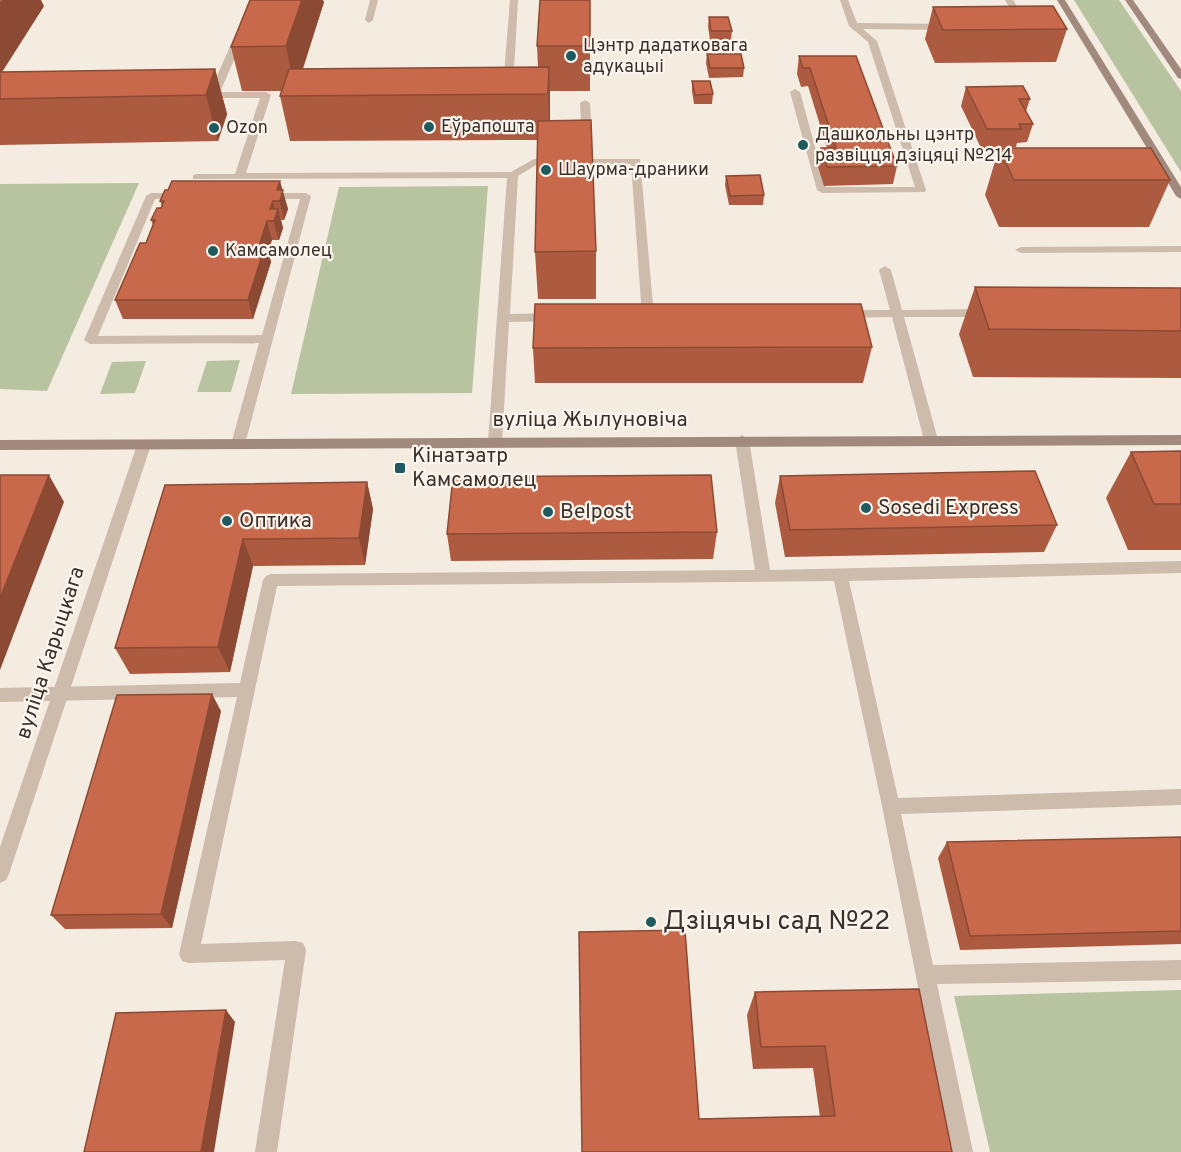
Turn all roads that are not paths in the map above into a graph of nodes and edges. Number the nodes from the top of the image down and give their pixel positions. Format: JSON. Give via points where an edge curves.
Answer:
{"nodes":[{"id":1,"x":374,"y":0,"type":"edge"},
{"id":2,"x":514,"y":0,"type":"edge"},
{"id":3,"x":844,"y":0,"type":"edge"},
{"id":4,"x":1009,"y":0,"type":"edge"},
{"id":5,"x":1061,"y":0,"type":"edge"},
{"id":6,"x":1130,"y":0,"type":"edge"},
{"id":7,"x":369,"y":20,"type":"dead end"},
{"id":8,"x":246,"y":21,"type":"edge"},
{"id":9,"x":854,"y":26,"type":"junction"},
{"id":10,"x":957,"y":27,"type":"edge"},
{"id":11,"x":1014,"y":27,"type":"edge"},
{"id":12,"x":1181,"y":76,"type":"edge"},
{"id":13,"x":496,"y":91,"type":"edge"},
{"id":14,"x":795,"y":92,"type":"dead end"},
{"id":15,"x":214,"y":95,"type":"junction"},
{"id":16,"x":190,"y":96,"type":"edge"},
{"id":17,"x":585,"y":102,"type":"dead end"},
{"id":18,"x":589,"y":162,"type":"junction"},
{"id":19,"x":513,"y":175,"type":"junction"},
{"id":20,"x":197,"y":177,"type":"dead end"},
{"id":21,"x":240,"y":177,"type":"junction"},
{"id":22,"x":195,"y":196,"type":"edge"},
{"id":23,"x":250,"y":196,"type":"edge"},
{"id":24,"x":1181,"y":196,"type":"edge"},
{"id":25,"x":1181,"y":249,"type":"edge"},
{"id":26,"x":1021,"y":250,"type":"dead end"},
{"id":27,"x":885,"y":270,"type":"dead end"},
{"id":28,"x":1003,"y":313,"type":"edge"},
{"id":29,"x":838,"y":314,"type":"edge"},
{"id":30,"x":897,"y":314,"type":"junction"},
{"id":31,"x":648,"y":316,"type":"edge"},
{"id":32,"x":570,"y":317,"type":"edge"},
{"id":33,"x":503,"y":318,"type":"junction"},
{"id":34,"x":267,"y":339,"type":"junction"},
{"id":35,"x":742,"y":440,"type":"junction"},
{"id":36,"x":931,"y":440,"type":"junction"},
{"id":37,"x":1181,"y":440,"type":"edge"},
{"id":38,"x":495,"y":442,"type":"junction"},
{"id":39,"x":238,"y":444,"type":"junction"},
{"id":40,"x":0,"y":445,"type":"edge"},
{"id":41,"x":144,"y":445,"type":"junction"},
{"id":42,"x":1181,"y":567,"type":"edge"},
{"id":43,"x":763,"y":575,"type":"junction"},
{"id":44,"x":840,"y":575,"type":"junction"},
{"id":45,"x":248,"y":690,"type":"junction"},
{"id":46,"x":60,"y":693,"type":"junction"},
{"id":47,"x":0,"y":695,"type":"edge"},
{"id":48,"x":1181,"y":797,"type":"edge"},
{"id":49,"x":891,"y":806,"type":"junction"},
{"id":50,"x":0,"y":874,"type":"edge"},
{"id":51,"x":1181,"y":970,"type":"edge"},
{"id":52,"x":926,"y":975,"type":"junction"},
{"id":53,"x":266,"y":1152,"type":"edge"},
{"id":54,"x":962,"y":1152,"type":"edge"}],
"edges":[{"from":1,"to":7,"type":"street"},
{"from":2,"to":13,"type":"street","via":[[508,90]]},
{"from":3,"to":9,"type":"street"},
{"from":4,"to":11,"type":"street","via":[[1031,27]]},
{"from":5,"to":24,"type":"main road","via":[[1073,28],[1159,169]]},
{"from":6,"to":12,"type":"main road"},
{"from":8,"to":15,"type":"street"},
{"from":9,"to":10,"type":"street"},
{"from":9,"to":14,"type":"street","via":[[872,41],[921,190],[822,190]]},
{"from":15,"to":16,"type":"street"},
{"from":15,"to":21,"type":"street","via":[[271,94]]},
{"from":17,"to":18,"type":"street"},
{"from":18,"to":19,"type":"street","via":[[534,162]]},
{"from":18,"to":31,"type":"street","via":[[636,161]]},
{"from":19,"to":21,"type":"street"},
{"from":19,"to":33,"type":"street"},
{"from":20,"to":21,"type":"street"},
{"from":22,"to":34,"type":"street","via":[[151,196],[90,340]]},
{"from":23,"to":34,"type":"street","via":[[306,196]]},
{"from":25,"to":26,"type":"street"},
{"from":27,"to":30,"type":"street"},
{"from":28,"to":30,"type":"street"},
{"from":29,"to":30,"type":"street"},
{"from":30,"to":36,"type":"street"},
{"from":32,"to":33,"type":"street"},
{"from":33,"to":38,"type":"street"},
{"from":34,"to":39,"type":"street"},
{"from":35,"to":36,"type":"main road","name":"вуліца Жылуновіча"},
{"from":35,"to":38,"type":"main road","name":"вуліца Жылуновіча"},
{"from":35,"to":43,"type":"street"},
{"from":36,"to":37,"type":"main road","name":"вуліца Жылуновіча"},
{"from":38,"to":39,"type":"main road","name":"вуліца Жылуновіча"},
{"from":39,"to":41,"type":"main road","name":"вуліца Жылуновіча"},
{"from":40,"to":41,"type":"main road","name":"вуліца Жылуновіча"},
{"from":41,"to":46,"type":"street","name":"вуліца Карыцкага"},
{"from":42,"to":44,"type":"street"},
{"from":43,"to":44,"type":"street"},
{"from":43,"to":45,"type":"street","via":[[272,580]]},
{"from":44,"to":49,"type":"street"},
{"from":45,"to":46,"type":"street"},
{"from":45,"to":53,"type":"street","via":[[189,954],[296,950]]},
{"from":46,"to":47,"type":"street"},
{"from":46,"to":50,"type":"street","name":"вуліца Карыцкага"},
{"from":48,"to":49,"type":"street"},
{"from":49,"to":52,"type":"street"},
{"from":51,"to":52,"type":"street"},
{"from":52,"to":54,"type":"street"}]}
